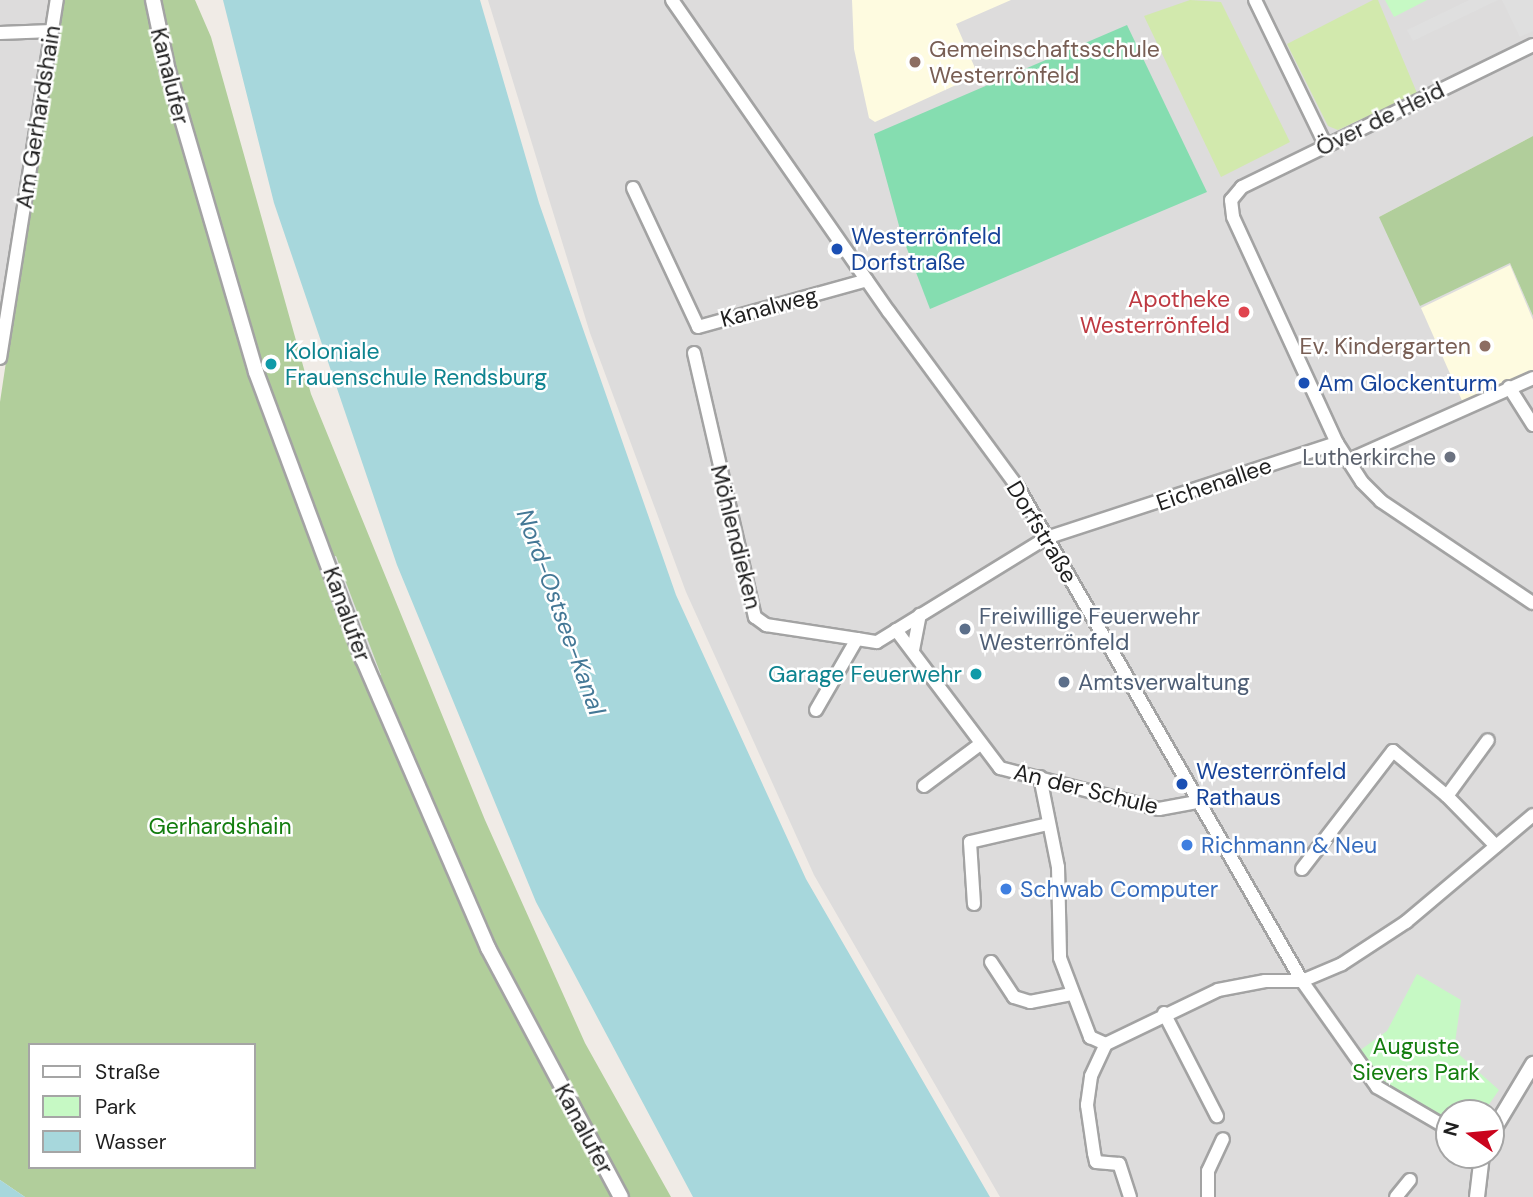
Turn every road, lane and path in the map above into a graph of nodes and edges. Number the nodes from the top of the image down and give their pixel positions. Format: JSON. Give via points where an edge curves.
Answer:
{"nodes":[{"id":1,"x":57,"y":0,"type":"edge"},
{"id":2,"x":153,"y":0,"type":"edge"},
{"id":3,"x":672,"y":0,"type":"edge"},
{"id":4,"x":1255,"y":0,"type":"edge"},
{"id":5,"x":52,"y":31,"type":"junction"},
{"id":6,"x":0,"y":33,"type":"edge"},
{"id":7,"x":1533,"y":45,"type":"edge"},
{"id":8,"x":1326,"y":146,"type":"junction"},
{"id":9,"x":633,"y":188,"type":"dead end"},
{"id":10,"x":867,"y":281,"type":"junction"},
{"id":11,"x":1,"y":351,"type":"edge"},
{"id":12,"x":694,"y":353,"type":"dead end"},
{"id":13,"x":1533,"y":377,"type":"edge"},
{"id":14,"x":1509,"y":387,"type":"junction"},
{"id":15,"x":1533,"y":425,"type":"edge"},
{"id":16,"x":1337,"y":443,"type":"junction"},
{"id":17,"x":1347,"y":461,"type":"junction"},
{"id":18,"x":1046,"y":538,"type":"junction"},
{"id":19,"x":1533,"y":603,"type":"edge"},
{"id":20,"x":920,"y":615,"type":"junction"},
{"id":21,"x":897,"y":630,"type":"junction"},
{"id":22,"x":857,"y":639,"type":"junction"},
{"id":23,"x":913,"y":650,"type":"junction"},
{"id":24,"x":816,"y":710,"type":"dead end"},
{"id":25,"x":1488,"y":740,"type":"dead end"},
{"id":26,"x":979,"y":745,"type":"junction"},
{"id":27,"x":1040,"y":777,"type":"junction"},
{"id":28,"x":924,"y":786,"type":"dead end"},
{"id":29,"x":1447,"y":796,"type":"junction"},
{"id":30,"x":1202,"y":802,"type":"junction"},
{"id":31,"x":1533,"y":814,"type":"edge"},
{"id":32,"x":1048,"y":824,"type":"junction"},
{"id":33,"x":1496,"y":846,"type":"junction"},
{"id":34,"x":1302,"y":869,"type":"dead end"},
{"id":35,"x":974,"y":904,"type":"dead end"},
{"id":36,"x":991,"y":962,"type":"dead end"},
{"id":37,"x":1301,"y":981,"type":"junction"},
{"id":38,"x":1071,"y":994,"type":"junction"},
{"id":39,"x":1164,"y":1013,"type":"junction"},
{"id":40,"x":1106,"y":1045,"type":"junction"},
{"id":41,"x":1533,"y":1064,"type":"edge"},
{"id":42,"x":1505,"y":1111,"type":"edge"},
{"id":43,"x":1217,"y":1116,"type":"dead end"},
{"id":44,"x":1435,"y":1121,"type":"edge"},
{"id":45,"x":1223,"y":1139,"type":"dead end"},
{"id":46,"x":1480,"y":1169,"type":"edge"},
{"id":47,"x":1410,"y":1180,"type":"dead end"},
{"id":48,"x":621,"y":1197,"type":"edge"},
{"id":49,"x":1130,"y":1197,"type":"edge"},
{"id":50,"x":1208,"y":1197,"type":"edge"},
{"id":51,"x":1396,"y":1197,"type":"edge"},
{"id":52,"x":1477,"y":1197,"type":"edge"}],
"edges":[{"from":1,"to":5,"type":"street","name":"Am Gerhardshain"},
{"from":2,"to":48,"type":"street","name":"Kanalufer","via":[[175,98],[256,372],[363,659],[488,948]]},
{"from":3,"to":10,"type":"street","name":"Dorfstraße"},
{"from":4,"to":8,"type":"street"},
{"from":5,"to":6,"type":"street"},
{"from":5,"to":11,"type":"street","name":"Am Gerhardshain"},
{"from":7,"to":8,"type":"street","name":"Över de Heid"},
{"from":8,"to":16,"type":"street","name":"Över de Heid","via":[[1242,187],[1230,200],[1233,217]]},
{"from":9,"to":10,"type":"street","name":"Kanalweg","via":[[698,327]]},
{"from":10,"to":18,"type":"street","name":"Dorfstraße","via":[[1017,486]]},
{"from":12,"to":22,"type":"street","name":"Möhlendieken","via":[[755,617],[765,625]]},
{"from":13,"to":14,"type":"street"},
{"from":14,"to":15,"type":"street"},
{"from":14,"to":17,"type":"street"},
{"from":16,"to":17,"type":"street"},
{"from":16,"to":18,"type":"street","name":"Eichenallee"},
{"from":17,"to":19,"type":"street","via":[[1381,501]]},
{"from":18,"to":20,"type":"street","name":"Eichenallee"},
{"from":18,"to":30,"type":"street","name":"Dorfstraße"},
{"from":20,"to":21,"type":"street","name":"Möhlendieken"},
{"from":20,"to":23,"type":"street"},
{"from":21,"to":22,"type":"street","name":"Möhlendieken","via":[[877,642]]},
{"from":21,"to":23,"type":"street","name":"An der Schule"},
{"from":22,"to":24,"type":"street"},
{"from":23,"to":26,"type":"street","name":"An der Schule"},
{"from":25,"to":29,"type":"street"},
{"from":26,"to":27,"type":"street","name":"An der Schule","via":[[1000,768]]},
{"from":26,"to":28,"type":"street"},
{"from":27,"to":30,"type":"street","name":"An der Schule","via":[[1159,808]]},
{"from":27,"to":32,"type":"street"},
{"from":29,"to":33,"type":"street"},
{"from":29,"to":34,"type":"street","via":[[1393,751]]},
{"from":30,"to":37,"type":"street","name":"Dorfstraße"},
{"from":31,"to":33,"type":"street"},
{"from":32,"to":35,"type":"street","via":[[970,842]]},
{"from":32,"to":38,"type":"street","via":[[1058,867],[1060,958]]},
{"from":33,"to":37,"type":"street","via":[[1406,922],[1342,964]]},
{"from":36,"to":38,"type":"street","via":[[1014,997],[1030,1002]]},
{"from":37,"to":39,"type":"street","via":[[1265,981],[1218,990]]},
{"from":37,"to":44,"type":"street","name":"Dorfstraße","via":[[1377,1087]]},
{"from":38,"to":40,"type":"street","via":[[1090,1037]]},
{"from":39,"to":40,"type":"street"},
{"from":39,"to":43,"type":"street"},
{"from":40,"to":49,"type":"street","via":[[1091,1076],[1087,1105],[1094,1153],[1096,1162],[1119,1164]]},
{"from":41,"to":42,"type":"street"},
{"from":45,"to":50,"type":"street","via":[[1208,1171]]},
{"from":46,"to":52,"type":"street"},
{"from":47,"to":51,"type":"street"}]}
